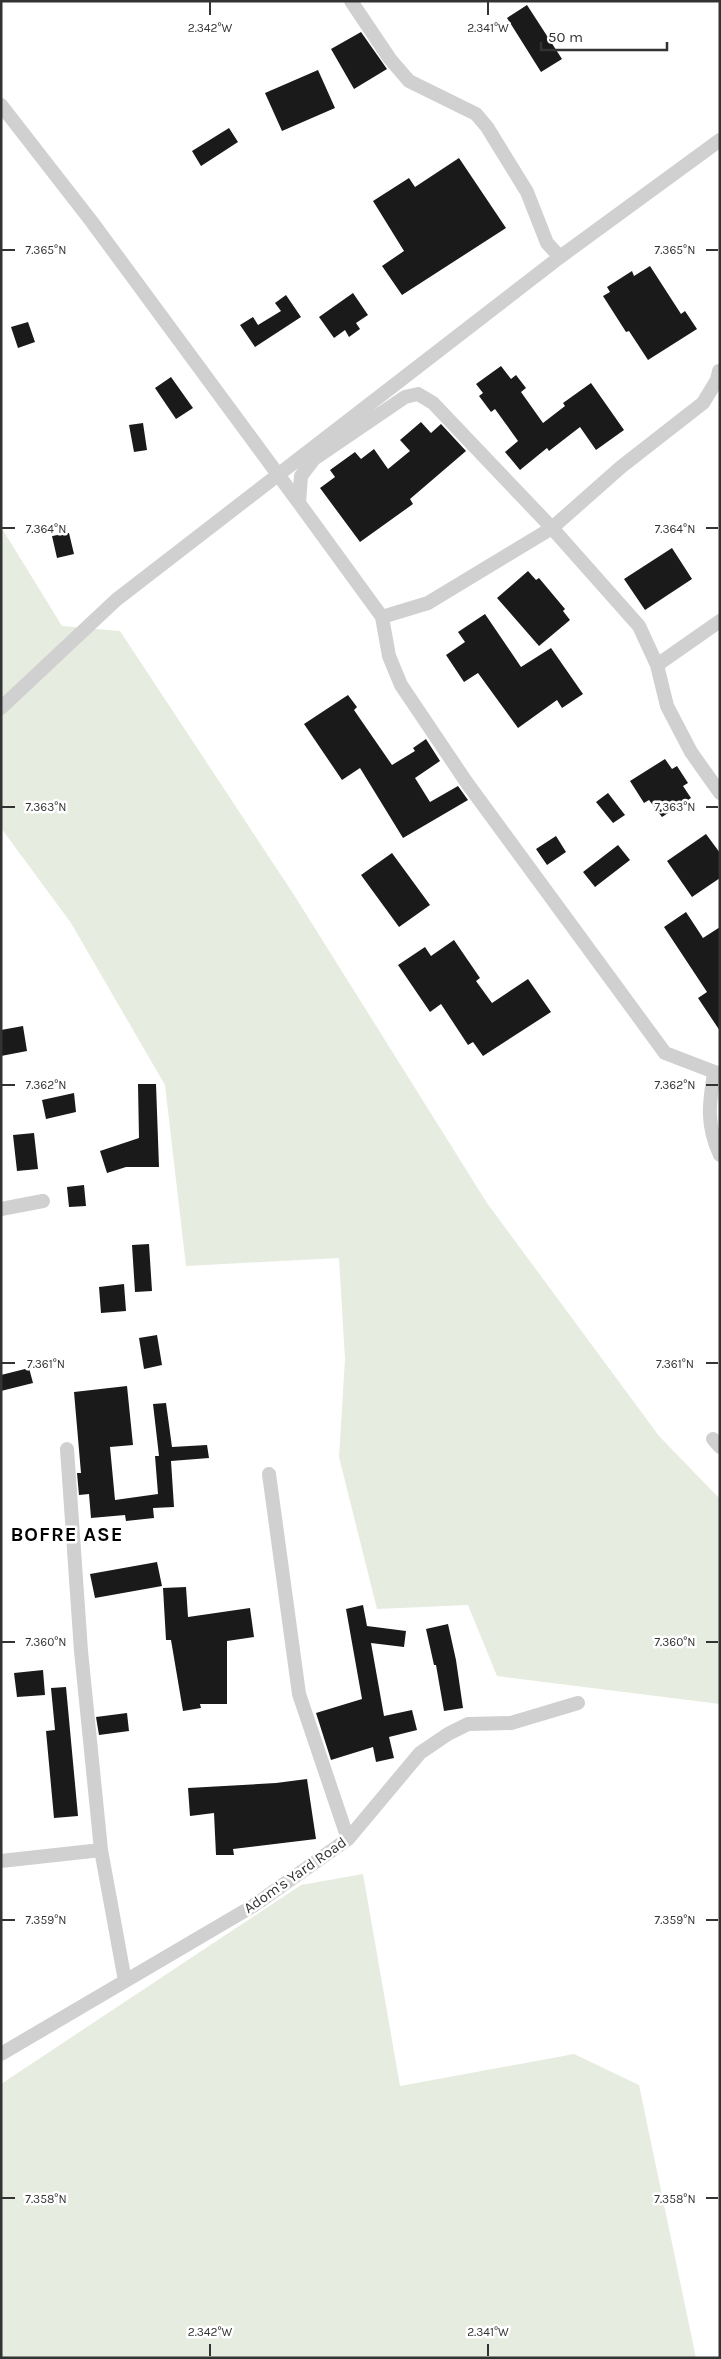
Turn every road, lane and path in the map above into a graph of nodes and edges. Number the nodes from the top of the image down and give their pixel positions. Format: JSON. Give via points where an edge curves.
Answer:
{"nodes":[{"id":1,"x":351,"y":1,"type":"edge"},
{"id":2,"x":1,"y":105,"type":"edge"},
{"id":3,"x":720,"y":140,"type":"edge"},
{"id":4,"x":560,"y":257,"type":"junction"},
{"id":5,"x":719,"y":371,"type":"edge"},
{"id":6,"x":278,"y":474,"type":"junction"},
{"id":7,"x":299,"y":503,"type":"junction"},
{"id":8,"x":552,"y":528,"type":"junction"},
{"id":9,"x":382,"y":617,"type":"junction"},
{"id":10,"x":720,"y":621,"type":"edge"},
{"id":11,"x":657,"y":664,"type":"junction"},
{"id":12,"x":1,"y":708,"type":"edge"},
{"id":13,"x":720,"y":793,"type":"edge"},
{"id":14,"x":717,"y":1073,"type":"edge"},
{"id":15,"x":720,"y":1155,"type":"edge"},
{"id":16,"x":43,"y":1201,"type":"dead end"},
{"id":17,"x":1,"y":1209,"type":"edge"},
{"id":18,"x":67,"y":1449,"type":"dead end"},
{"id":19,"x":269,"y":1474,"type":"dead end"},
{"id":20,"x":578,"y":1703,"type":"dead end"},
{"id":21,"x":348,"y":1839,"type":"junction"},
{"id":22,"x":101,"y":1850,"type":"junction"},
{"id":23,"x":1,"y":1861,"type":"edge"},
{"id":24,"x":125,"y":1981,"type":"junction"},
{"id":25,"x":1,"y":2054,"type":"edge"}],
"edges":[{"from":1,"to":4,"type":"street","via":[[410,81],[476,114],[487,127],[527,192],[547,243]]},
{"from":2,"to":6,"type":"street","via":[[92,222]]},
{"from":3,"to":4,"type":"street"},
{"from":4,"to":6,"type":"street"},
{"from":5,"to":8,"type":"street","via":[[703,403],[621,467]]},
{"from":6,"to":7,"type":"street"},
{"from":6,"to":12,"type":"street","via":[[116,600]]},
{"from":7,"to":8,"type":"street","via":[[300,476],[314,459],[405,397],[418,394],[433,403]]},
{"from":7,"to":9,"type":"street"},
{"from":8,"to":9,"type":"street","via":[[428,603]]},
{"from":8,"to":11,"type":"street","via":[[639,626]]},
{"from":9,"to":14,"type":"street","via":[[389,656],[401,685],[467,783],[665,1053]]},
{"from":10,"to":11,"type":"street"},
{"from":11,"to":13,"type":"street","via":[[667,706],[691,752]]},
{"from":14,"to":15,"type":"street","via":[[708,1111],[712,1139]]},
{"from":16,"to":17,"type":"street"},
{"from":18,"to":22,"type":"street","via":[[81,1651]]},
{"from":19,"to":21,"type":"street","via":[[299,1694]]},
{"from":20,"to":21,"type":"street","name":"Adom's Yard Road","via":[[511,1723],[468,1724],[448,1734],[420,1753]]},
{"from":21,"to":24,"type":"street","name":"Adom's Yard Road","via":[[253,1906]]},
{"from":22,"to":23,"type":"street"},
{"from":22,"to":24,"type":"street"},
{"from":24,"to":25,"type":"street","name":"Adom's Yard Road"}]}
